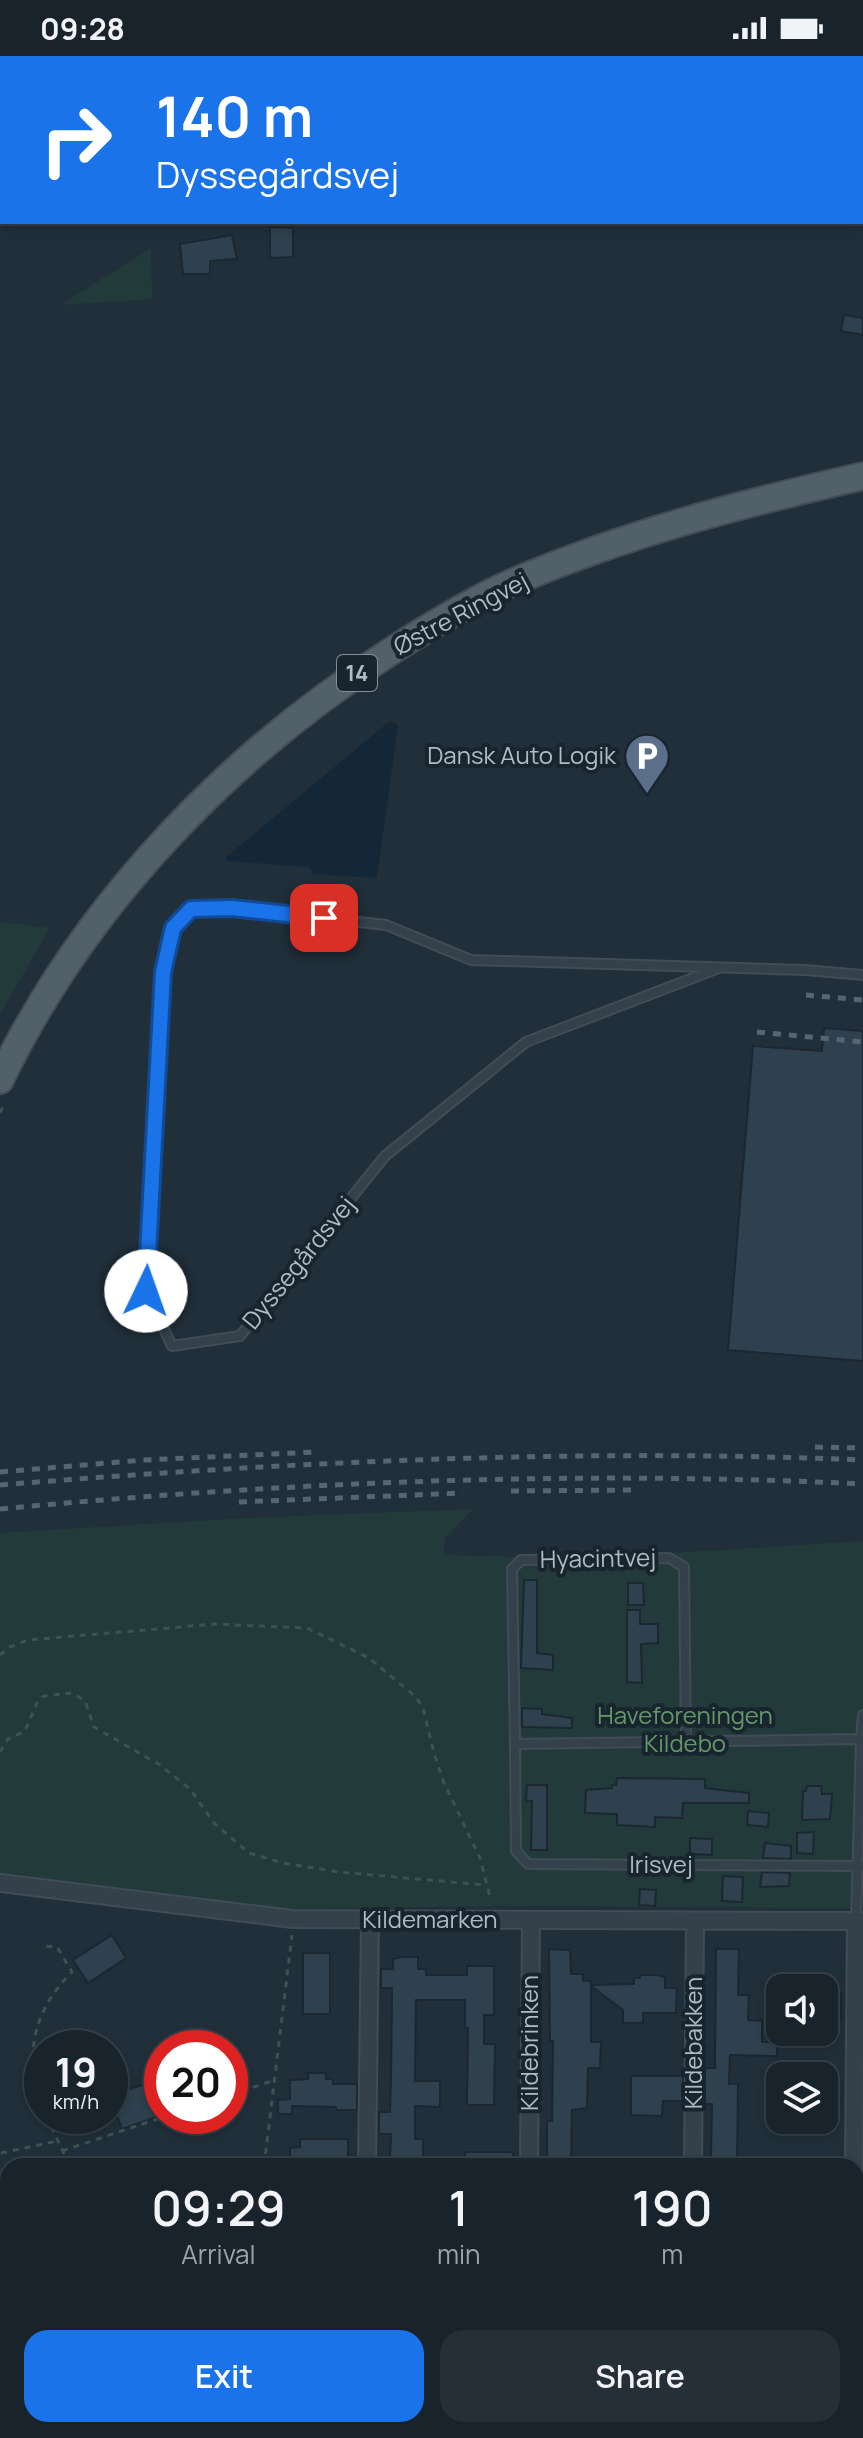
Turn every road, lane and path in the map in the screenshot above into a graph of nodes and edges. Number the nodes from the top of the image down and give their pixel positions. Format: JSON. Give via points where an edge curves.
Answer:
{"nodes":[{"id":1,"x":863,"y":476,"type":"edge"},
{"id":2,"x":719,"y":968,"type":"junction"},
{"id":3,"x":863,"y":975,"type":"edge"},
{"id":4,"x":3,"y":1090,"type":"edge"},
{"id":5,"x":0,"y":1113,"type":"edge"},
{"id":6,"x":0,"y":1655,"type":"edge"},
{"id":7,"x":863,"y":1715,"type":"edge"},
{"id":8,"x":861,"y":1739,"type":"junction"},
{"id":9,"x":686,"y":1743,"type":"junction"},
{"id":10,"x":515,"y":1744,"type":"junction"},
{"id":11,"x":0,"y":1752,"type":"edge"},
{"id":12,"x":516,"y":1800,"type":"joint"},
{"id":13,"x":860,"y":1866,"type":"edge"},
{"id":14,"x":0,"y":1883,"type":"edge"},
{"id":15,"x":487,"y":1885,"type":"junction"},
{"id":16,"x":293,"y":1919,"type":"junction"},
{"id":17,"x":370,"y":1920,"type":"junction"},
{"id":18,"x":496,"y":1920,"type":"junction"},
{"id":19,"x":531,"y":1920,"type":"junction"},
{"id":20,"x":695,"y":1921,"type":"junction"},
{"id":21,"x":860,"y":1921,"type":"edge"},
{"id":22,"x":43,"y":1946,"type":"dead end"},
{"id":23,"x":37,"y":2030,"type":"edge"},
{"id":24,"x":275,"y":2080,"type":"junction"},
{"id":25,"x":248,"y":2089,"type":"edge"},
{"id":26,"x":144,"y":2123,"type":"edge"},
{"id":27,"x":55,"y":2134,"type":"edge"},
{"id":28,"x":58,"y":2141,"type":"junction"},
{"id":29,"x":62,"y":2151,"type":"junction"},
{"id":30,"x":1,"y":2153,"type":"edge"},
{"id":31,"x":66,"y":2158,"type":"edge"},
{"id":32,"x":265,"y":2158,"type":"edge"},
{"id":33,"x":367,"y":2158,"type":"edge"},
{"id":34,"x":529,"y":2158,"type":"edge"},
{"id":35,"x":693,"y":2158,"type":"edge"},
{"id":36,"x":854,"y":2158,"type":"edge"}],
"edges":[{"from":1,"to":4,"type":"main road","name":"Østre Ringvej","number":"14","via":[[674,523],[585,553],[513,582],[433,624],[333,688],[242,762],[164,840],[81,943],[14,1050]]},
{"from":2,"to":2,"type":"lane","name":"Dyssegårdsvej","via":[[526,1042],[385,1156],[240,1336],[172,1346],[146,1291],[163,972],[173,928],[191,909],[232,908],[386,925],[471,960]]},
{"from":2,"to":3,"type":"lane","name":"Dyssegårdsvej"},
{"from":4,"to":5,"type":"path"},
{"from":6,"to":15,"type":"path","via":[[28,1640],[215,1624],[322,1633],[369,1658],[416,1697],[444,1783],[480,1858]]},
{"from":7,"to":8,"type":"lane"},
{"from":8,"to":9,"type":"lane"},
{"from":8,"to":13,"type":"lane"},
{"from":9,"to":10,"type":"lane"},
{"from":9,"to":10,"type":"lane","name":"Hyacintvej","via":[[684,1567],[669,1558],[597,1558],[521,1560],[512,1569]]},
{"from":10,"to":12,"type":"lane","name":"Hyacintvej"},
{"from":11,"to":15,"type":"path","via":[[8,1739],[25,1731],[44,1696],[72,1693],[85,1701],[94,1727],[190,1789],[214,1823],[249,1853],[339,1872]]},
{"from":12,"to":13,"type":"lane","name":"Irisvej","via":[[516,1851],[528,1864]]},
{"from":13,"to":21,"type":"lane"},
{"from":14,"to":16,"type":"street","name":"Kildemarken"},
{"from":15,"to":18,"type":"path"},
{"from":16,"to":17,"type":"street","name":"Kildemarken"},
{"from":16,"to":24,"type":"path"},
{"from":17,"to":18,"type":"street","name":"Kildemarken"},
{"from":17,"to":33,"type":"street"},
{"from":18,"to":19,"type":"street","name":"Kildemarken"},
{"from":19,"to":20,"type":"street","name":"Kildemarken"},
{"from":19,"to":34,"type":"street","name":"Kildebrinken"},
{"from":20,"to":21,"type":"street","name":"Kildemarken"},
{"from":20,"to":35,"type":"street","name":"Kildebakken"},
{"from":21,"to":36,"type":"street"},
{"from":22,"to":23,"type":"path","via":[[57,1947],[72,1972],[56,1987]]},
{"from":24,"to":25,"type":"path"},
{"from":24,"to":32,"type":"path"},
{"from":26,"to":29,"type":"path"},
{"from":27,"to":28,"type":"path"},
{"from":28,"to":29,"type":"path"},
{"from":28,"to":30,"type":"path"},
{"from":29,"to":31,"type":"path"}]}
